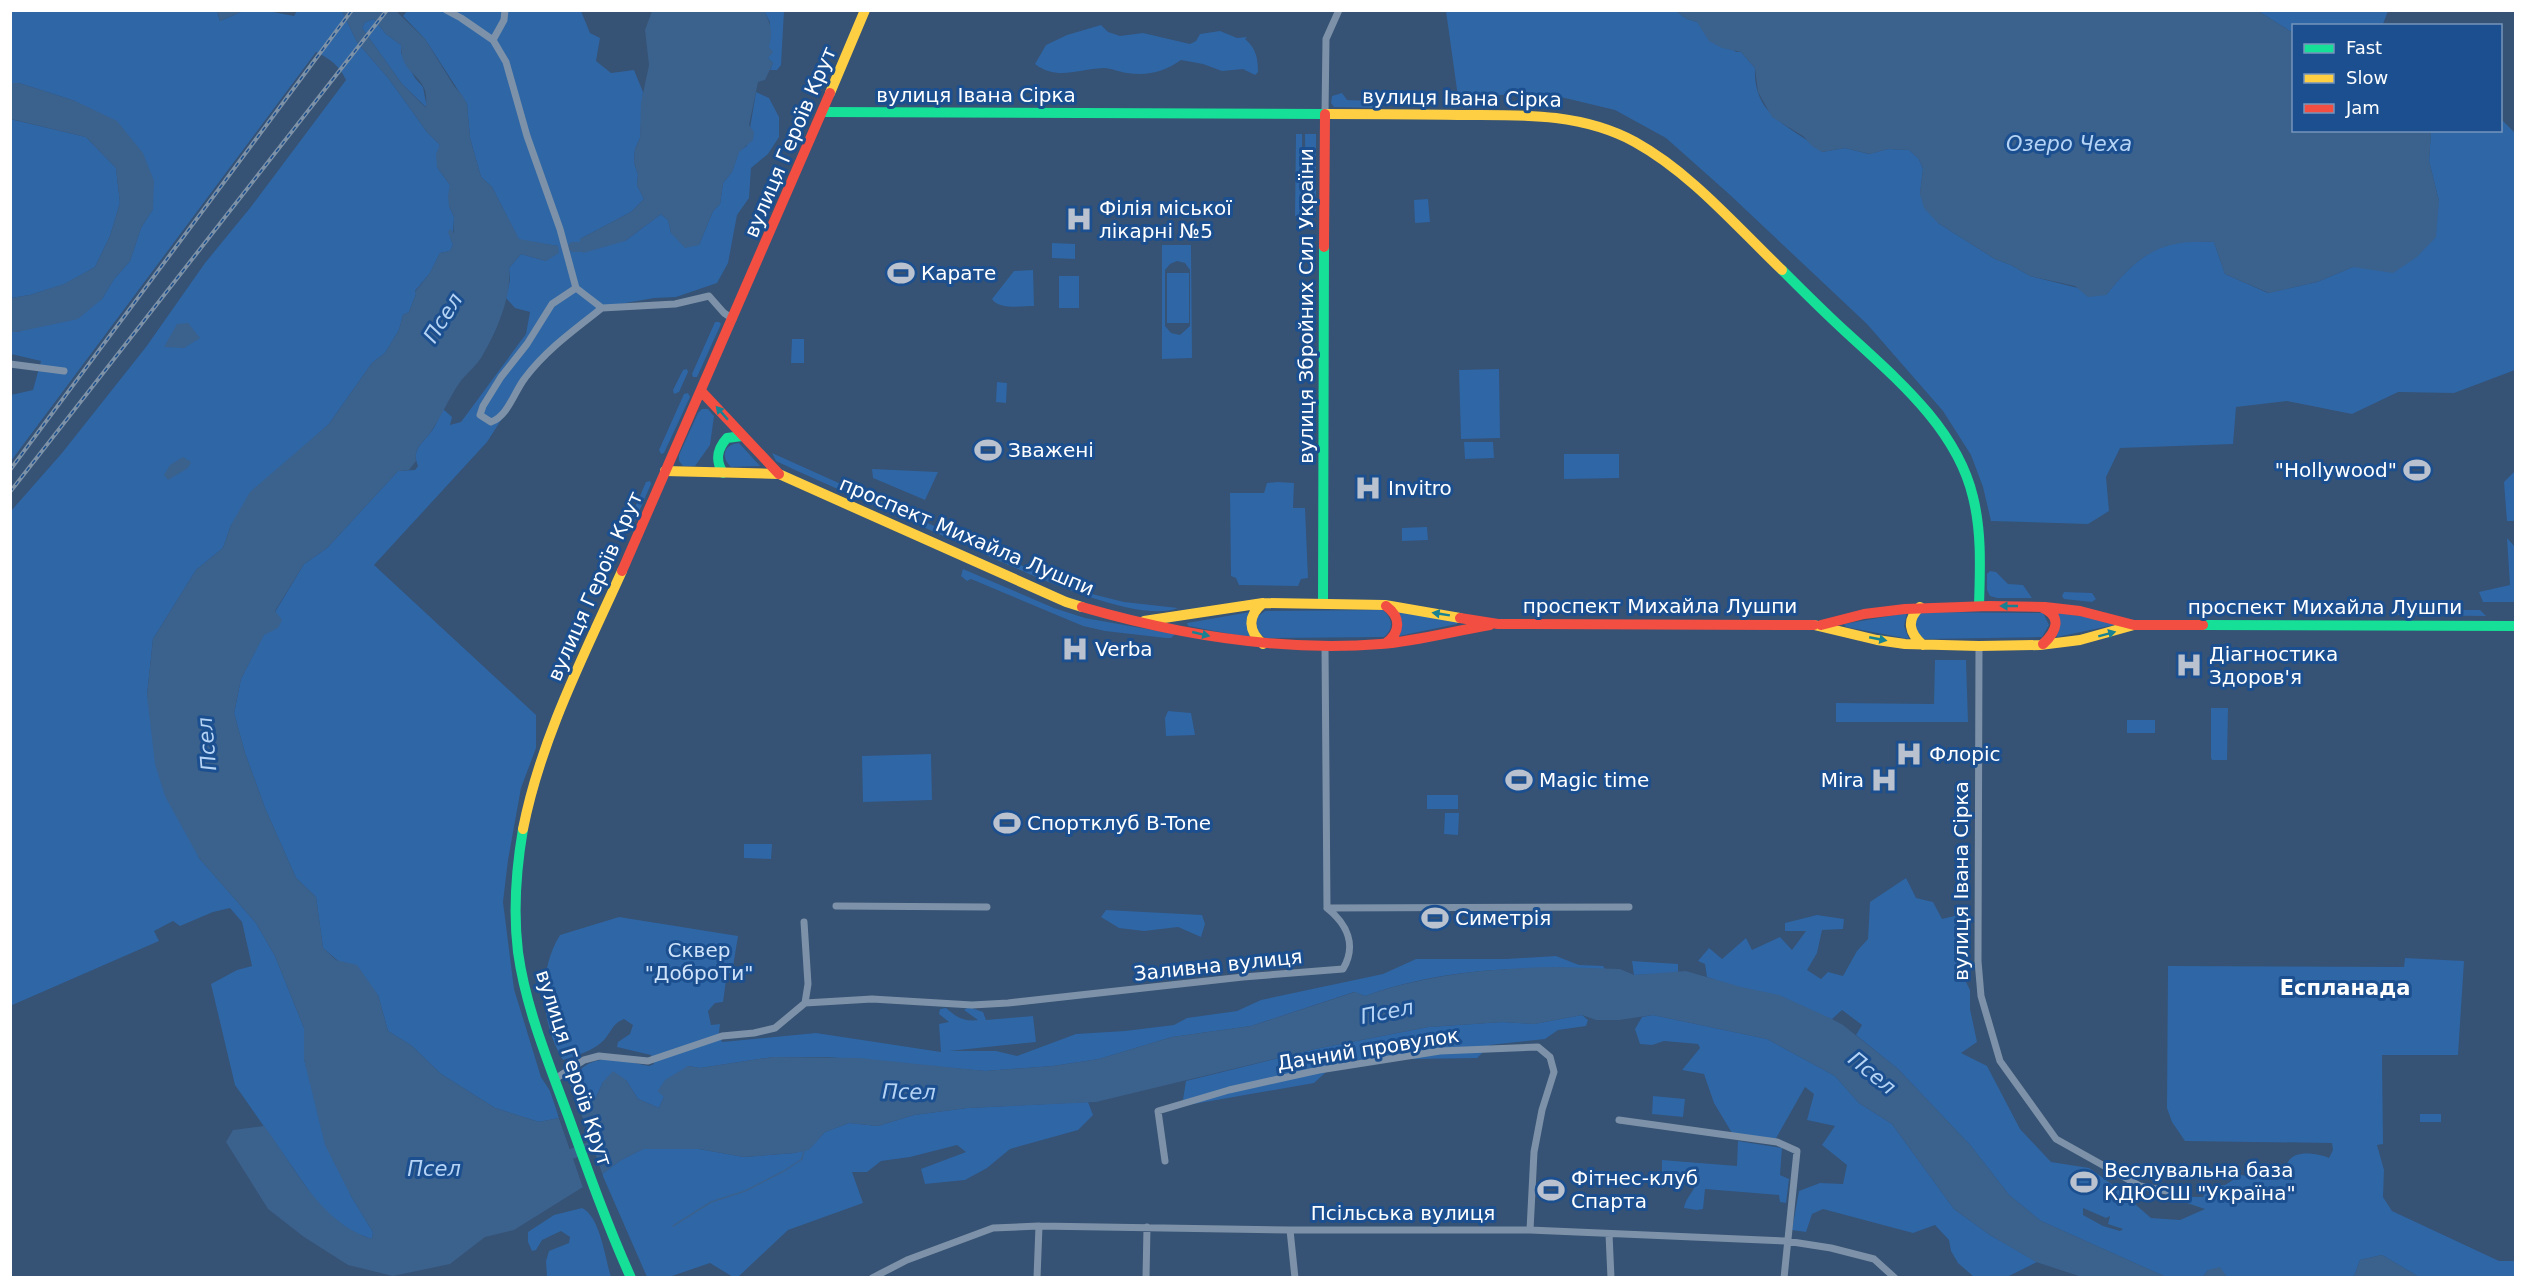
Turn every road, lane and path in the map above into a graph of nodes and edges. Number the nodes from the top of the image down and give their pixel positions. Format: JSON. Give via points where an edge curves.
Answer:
{"nodes":[{"id":1,"x":446,"y":10,"type":"edge"},
{"id":2,"x":505,"y":10,"type":"edge"},
{"id":3,"x":865,"y":10,"type":"edge"},
{"id":4,"x":1339,"y":10,"type":"edge"},
{"id":5,"x":493,"y":40,"type":"junction"},
{"id":6,"x":823,"y":112,"type":"junction"},
{"id":7,"x":1325,"y":114,"type":"junction"},
{"id":8,"x":576,"y":288,"type":"junction"},
{"id":9,"x":602,"y":308,"type":"junction"},
{"id":10,"x":733,"y":319,"type":"junction"},
{"id":11,"x":10,"y":364,"type":"edge"},
{"id":12,"x":64,"y":371,"type":"dead end"},
{"id":13,"x":701,"y":391,"type":"junction"},
{"id":14,"x":742,"y":436,"type":"junction"},
{"id":15,"x":666,"y":471,"type":"junction"},
{"id":16,"x":723,"y":473,"type":"junction"},
{"id":17,"x":778,"y":474,"type":"junction"},
{"id":18,"x":1263,"y":603,"type":"junction"},
{"id":19,"x":1323,"y":603,"type":"junction"},
{"id":20,"x":1385,"y":605,"type":"junction"},
{"id":21,"x":1979,"y":606,"type":"junction"},
{"id":22,"x":2039,"y":606,"type":"junction"},
{"id":23,"x":1920,"y":607,"type":"junction"},
{"id":24,"x":1144,"y":621,"type":"junction"},
{"id":25,"x":1498,"y":624,"type":"junction"},
{"id":26,"x":1821,"y":625,"type":"junction"},
{"id":27,"x":2134,"y":625,"type":"junction"},
{"id":28,"x":2516,"y":626,"type":"edge"},
{"id":29,"x":1263,"y":644,"type":"junction"},
{"id":30,"x":1383,"y":644,"type":"junction"},
{"id":31,"x":1923,"y":645,"type":"junction"},
{"id":32,"x":2040,"y":645,"type":"junction"},
{"id":33,"x":1325,"y":646,"type":"junction"},
{"id":34,"x":1979,"y":646,"type":"junction"},
{"id":35,"x":836,"y":906,"type":"dead end"},
{"id":36,"x":987,"y":907,"type":"dead end"},
{"id":37,"x":1629,"y":907,"type":"dead end"},
{"id":38,"x":1327,"y":908,"type":"junction"},
{"id":39,"x":804,"y":922,"type":"dead end"},
{"id":40,"x":805,"y":1003,"type":"junction"},
{"id":41,"x":557,"y":1084,"type":"junction"},
{"id":42,"x":1619,"y":1120,"type":"dead end"},
{"id":43,"x":1165,"y":1161,"type":"dead end"},
{"id":44,"x":2178,"y":1193,"type":"dead end"},
{"id":45,"x":1039,"y":1226,"type":"junction"},
{"id":46,"x":1147,"y":1227,"type":"junction"},
{"id":47,"x":1290,"y":1230,"type":"junction"},
{"id":48,"x":1530,"y":1230,"type":"junction"},
{"id":49,"x":1609,"y":1234,"type":"junction"},
{"id":50,"x":1786,"y":1241,"type":"junction"},
{"id":51,"x":630,"y":1278,"type":"edge"},
{"id":52,"x":872,"y":1278,"type":"edge"},
{"id":53,"x":1037,"y":1278,"type":"edge"},
{"id":54,"x":1146,"y":1278,"type":"edge"},
{"id":55,"x":1294,"y":1278,"type":"edge"},
{"id":56,"x":1611,"y":1278,"type":"edge"},
{"id":57,"x":1784,"y":1278,"type":"edge"},
{"id":58,"x":1895,"y":1278,"type":"edge"}],
"edges":[{"from":1,"to":5,"type":"street"},
{"from":2,"to":5,"type":"street"},
{"from":3,"to":6,"type":"main road","name":"вулиця Героїв Крут"},
{"from":4,"to":7,"type":"street","name":"вулиця Збройних Сил України","via":[[1326,39]]},
{"from":5,"to":8,"type":"street","via":[[506,62]]},
{"from":6,"to":7,"type":"main road","name":"вулиця Івана Сірка"},
{"from":6,"to":10,"type":"main road","name":"вулиця Героїв Крут"},
{"from":7,"to":19,"type":"main road","name":"вулиця Збройних Сил України"},
{"from":7,"to":21,"type":"main road","name":"вулиця Івана Сірка","via":[[1574,118],[1625,136],[1658,154],[1867,351],[1942,431],[1958,457],[1975,505],[1980,537]]},
{"from":8,"to":9,"type":"street"},
{"from":8,"to":9,"type":"street","via":[[552,304],[501,377],[483,406],[480,415],[484,420],[490,422],[501,417],[523,380],[547,351]]},
{"from":9,"to":10,"type":"street","via":[[675,304],[709,296]]},
{"from":10,"to":13,"type":"main road","name":"вулиця Героїв Крут"},
{"from":11,"to":12,"type":"street"},
{"from":14,"to":13,"type":"main road","name":"проспект Михайла Лушпи","one_way":true},
{"from":13,"to":15,"type":"main road","name":"вулиця Героїв Крут"},
{"from":14,"to":16,"type":"main road","via":[[727,438],[718,449],[717,462]]},
{"from":14,"to":17,"type":"main road","name":"проспект Михайла Лушпи"},
{"from":15,"to":16,"type":"main road","name":"проспект Михайла Лушпи"},
{"from":15,"to":41,"type":"main road","name":"вулиця Героїв Крут","via":[[560,710],[525,809],[516,875],[518,950]]},
{"from":16,"to":17,"type":"main road","name":"проспект Михайла Лушпи"},
{"from":17,"to":24,"type":"main road","name":"проспект Михайла Лушпи","via":[[1066,602]]},
{"from":18,"to":19,"type":"main road","name":"проспект Михайла Лушпи"},
{"from":18,"to":24,"type":"main road","name":"проспект Михайла Лушпи"},
{"from":18,"to":29,"type":"main road","via":[[1253,612],[1250,625]]},
{"from":19,"to":20,"type":"main road","name":"проспект Михайла Лушпи"},
{"from":25,"to":20,"type":"main road","name":"проспект Михайла Лушпи","one_way":true},
{"from":20,"to":30,"type":"main road","via":[[1395,613],[1399,625],[1394,637]]},
{"from":22,"to":21,"type":"main road","name":"проспект Михайла Лушпи","one_way":true},
{"from":21,"to":23,"type":"main road","name":"проспект Михайла Лушпи"},
{"from":22,"to":27,"type":"main road","name":"проспект Михайла Лушпи","via":[[2095,612]]},
{"from":22,"to":32,"type":"main road","via":[[2050,611],[2056,622],[2051,639]]},
{"from":23,"to":26,"type":"main road","name":"проспект Михайла Лушпи","via":[[1868,612]]},
{"from":23,"to":31,"type":"main road","via":[[1912,615],[1909,627]]},
{"from":24,"to":29,"type":"main road","name":"проспект Михайла Лушпи","one_way":true},
{"from":25,"to":26,"type":"main road","name":"проспект Михайла Лушпи"},
{"from":25,"to":30,"type":"main road","name":"проспект Михайла Лушпи"},
{"from":26,"to":31,"type":"main road","name":"проспект Михайла Лушпи","one_way":true,"via":[[1877,640]]},
{"from":27,"to":28,"type":"main road","name":"проспект Михайла Лушпи"},
{"from":32,"to":27,"type":"main road","name":"проспект Михайла Лушпи","one_way":true,"via":[[2080,640]]},
{"from":29,"to":33,"type":"main road","name":"проспект Михайла Лушпи"},
{"from":30,"to":33,"type":"main road","name":"проспект Михайла Лушпи"},
{"from":31,"to":34,"type":"main road","name":"проспект Михайла Лушпи"},
{"from":32,"to":34,"type":"main road","name":"проспект Михайла Лушпи"},
{"from":33,"to":38,"type":"street"},
{"from":34,"to":44,"type":"street","name":"вулиця Івана Сірка","via":[[1978,961],[1981,996],[2000,1061],[2056,1139],[2140,1186]]},
{"from":35,"to":36,"type":"street"},
{"from":37,"to":38,"type":"street"},
{"from":38,"to":40,"type":"street","name":"Заливна вулиця","via":[[1342,919],[1349,942],[1350,957],[1342,969],[1008,1004],[872,999]]},
{"from":39,"to":40,"type":"street","via":[[808,984]]},
{"from":40,"to":41,"type":"street","via":[[776,1028],[722,1036],[648,1061],[599,1056],[584,1060]]},
{"from":41,"to":51,"type":"main road","name":"вулиця Героїв Крут"},
{"from":42,"to":50,"type":"street","via":[[1779,1142],[1797,1151]]},
{"from":43,"to":48,"type":"street","name":"Дачний провулок","via":[[1158,1111],[1319,1070],[1440,1051],[1538,1047],[1550,1057],[1554,1071],[1534,1152]]},
{"from":45,"to":46,"type":"street","name":"Псільська вулиця"},
{"from":45,"to":52,"type":"street","name":"Псільська вулиця","via":[[993,1228],[907,1260]]},
{"from":45,"to":53,"type":"street"},
{"from":46,"to":47,"type":"street","name":"Псільська вулиця"},
{"from":46,"to":54,"type":"street"},
{"from":47,"to":48,"type":"street","name":"Псільська вулиця"},
{"from":47,"to":55,"type":"street"},
{"from":48,"to":49,"type":"street","name":"Псільська вулиця"},
{"from":49,"to":50,"type":"street","name":"Псільська вулиця"},
{"from":49,"to":56,"type":"street"},
{"from":50,"to":57,"type":"street"},
{"from":50,"to":58,"type":"street","name":"Псільська вулиця","via":[[1874,1259]]}]}
